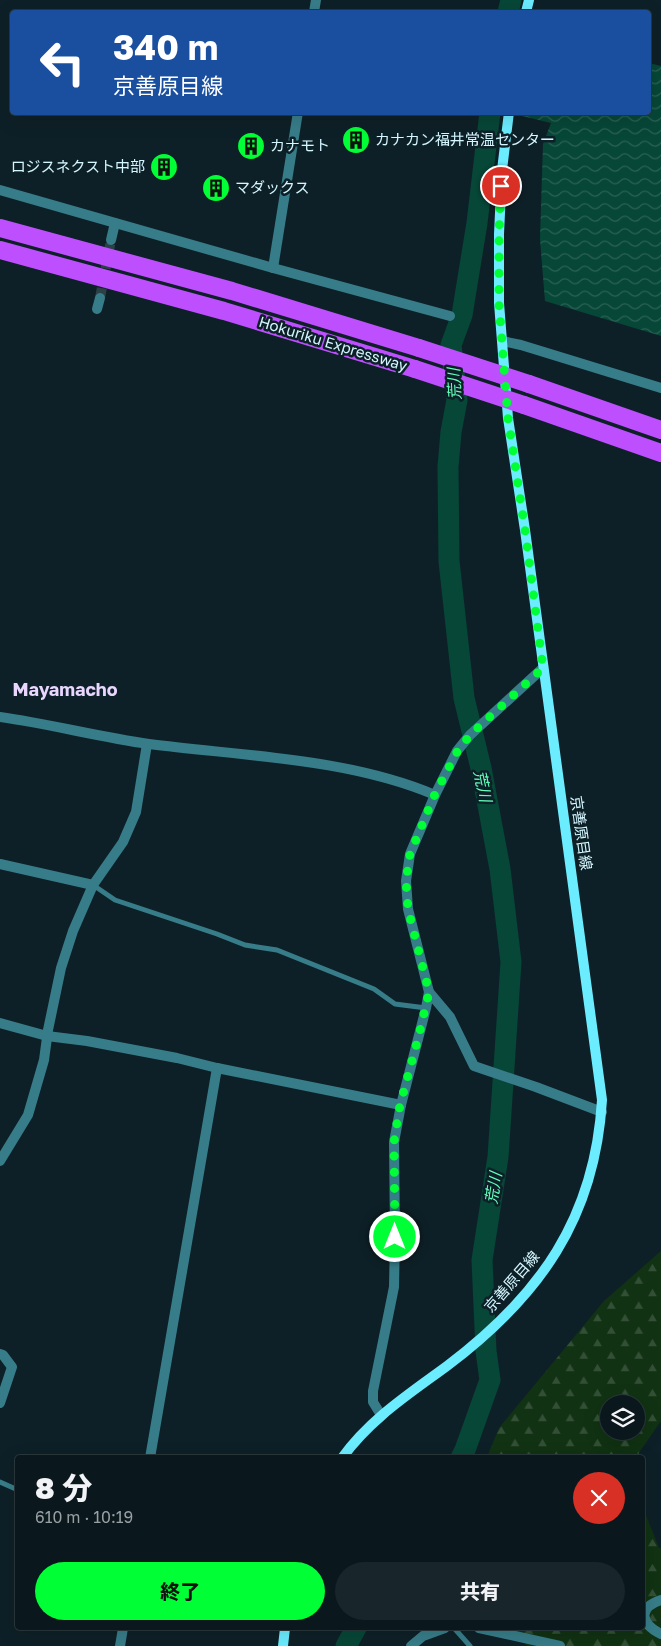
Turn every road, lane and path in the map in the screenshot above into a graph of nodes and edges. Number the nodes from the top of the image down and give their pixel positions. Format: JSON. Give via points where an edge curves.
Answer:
{"nodes":[{"id":1,"x":298,"y":115,"type":"edge"},
{"id":2,"x":509,"y":115,"type":"edge"},
{"id":3,"x":0,"y":190,"type":"edge"},
{"id":4,"x":115,"y":222,"type":"junction"},
{"id":5,"x":0,"y":228,"type":"edge"},
{"id":6,"x":111,"y":240,"type":"tunnel mouth"},
{"id":7,"x":0,"y":250,"type":"edge"},
{"id":8,"x":0,"y":254,"type":"edge"},
{"id":9,"x":273,"y":268,"type":"junction"},
{"id":10,"x":87,"y":273,"type":"junction"},
{"id":11,"x":450,"y":316,"type":"dead end"},
{"id":12,"x":502,"y":341,"type":"junction"},
{"id":13,"x":661,"y":388,"type":"edge"},
{"id":14,"x":661,"y":430,"type":"edge"},
{"id":15,"x":661,"y":453,"type":"edge"},
{"id":16,"x":543,"y":668,"type":"junction"},
{"id":17,"x":0,"y":717,"type":"edge"},
{"id":18,"x":147,"y":744,"type":"junction"},
{"id":19,"x":435,"y":794,"type":"junction"},
{"id":20,"x":0,"y":864,"type":"edge"},
{"id":21,"x":93,"y":885,"type":"junction"},
{"id":22,"x":429,"y":992,"type":"junction"},
{"id":23,"x":426,"y":1008,"type":"junction"},
{"id":24,"x":0,"y":1023,"type":"edge"},
{"id":25,"x":47,"y":1036,"type":"junction"},
{"id":26,"x":216,"y":1068,"type":"junction"},
{"id":27,"x":400,"y":1105,"type":"junction"},
{"id":28,"x":602,"y":1112,"type":"junction"},
{"id":29,"x":0,"y":1160,"type":"edge"},
{"id":30,"x":0,"y":1354,"type":"edge"},
{"id":31,"x":0,"y":1403,"type":"edge"},
{"id":32,"x":381,"y":1415,"type":"junction"},
{"id":33,"x":151,"y":1455,"type":"edge"},
{"id":34,"x":344,"y":1455,"type":"edge"},
{"id":35,"x":0,"y":1482,"type":"edge"},
{"id":36,"x":15,"y":1489,"type":"edge"},
{"id":37,"x":661,"y":1600,"type":"edge"},
{"id":38,"x":645,"y":1613,"type":"edge"},
{"id":39,"x":645,"y":1619,"type":"edge"},
{"id":40,"x":123,"y":1630,"type":"edge"},
{"id":41,"x":285,"y":1630,"type":"edge"},
{"id":42,"x":440,"y":1630,"type":"edge"},
{"id":43,"x":456,"y":1630,"type":"edge"},
{"id":44,"x":487,"y":1630,"type":"edge"},
{"id":45,"x":661,"y":1634,"type":"edge"},
{"id":46,"x":120,"y":1646,"type":"edge"},
{"id":47,"x":283,"y":1646,"type":"edge"},
{"id":48,"x":411,"y":1646,"type":"edge"},
{"id":49,"x":470,"y":1646,"type":"edge"},
{"id":50,"x":560,"y":1646,"type":"edge"}],
"edges":[{"from":1,"to":9,"type":"street"},
{"from":2,"to":12,"type":"main road","name":"京善原目線","via":[[499,234]]},
{"from":3,"to":4,"type":"street"},
{"from":4,"to":6,"type":"street"},
{"from":4,"to":9,"type":"street"},
{"from":5,"to":14,"type":"highway","name":"Hokuriku Expressway","bridge":true,"via":[[232,291],[419,348]]},
{"from":7,"to":10,"type":"highway","name":"Hokuriku Expressway"},
{"from":8,"to":10,"type":"highway"},
{"from":9,"to":11,"type":"street"},
{"from":10,"to":15,"type":"highway","name":"Hokuriku Expressway","bridge":true,"via":[[415,369]]},
{"from":12,"to":13,"type":"street"},
{"from":12,"to":16,"type":"main road","name":"京善原目線","via":[[508,418]]},
{"from":16,"to":19,"type":"street","via":[[470,735],[457,752]]},
{"from":16,"to":28,"type":"main road","name":"京善原目線"},
{"from":17,"to":18,"type":"street"},
{"from":18,"to":19,"type":"street","via":[[285,759],[368,773]]},
{"from":18,"to":21,"type":"street","via":[[136,812],[123,842]]},
{"from":19,"to":22,"type":"street","via":[[410,854],[406,881],[408,909]]},
{"from":20,"to":21,"type":"street"},
{"from":21,"to":23,"type":"lane","via":[[115,900],[245,945],[277,950],[374,989],[395,1004]]},
{"from":21,"to":25,"type":"street","via":[[61,968]]},
{"from":22,"to":23,"type":"street"},
{"from":22,"to":28,"type":"street","via":[[450,1018],[474,1066]]},
{"from":23,"to":27,"type":"street"},
{"from":24,"to":25,"type":"street"},
{"from":25,"to":26,"type":"street","via":[[177,1058]]},
{"from":25,"to":29,"type":"street","via":[[44,1060],[28,1115]]},
{"from":26,"to":27,"type":"street"},
{"from":26,"to":33,"type":"street"},
{"from":27,"to":32,"type":"street","via":[[394,1142],[394,1287],[373,1391],[373,1402]]},
{"from":28,"to":32,"type":"main road","name":"京善原目線","via":[[588,1181],[575,1217],[557,1252],[536,1282],[502,1319]]},
{"from":30,"to":31,"type":"street","via":[[12,1367]]},
{"from":32,"to":34,"type":"main road","name":"京善原目線"},
{"from":35,"to":36,"type":"lane"},
{"from":37,"to":38,"type":"street","via":[[653,1603]]},
{"from":39,"to":45,"type":"street","via":[[652,1629]]},
{"from":40,"to":46,"type":"street"},
{"from":41,"to":47,"type":"main road"},
{"from":42,"to":48,"type":"street"},
{"from":43,"to":49,"type":"lane"},
{"from":44,"to":50,"type":"street"}]}
